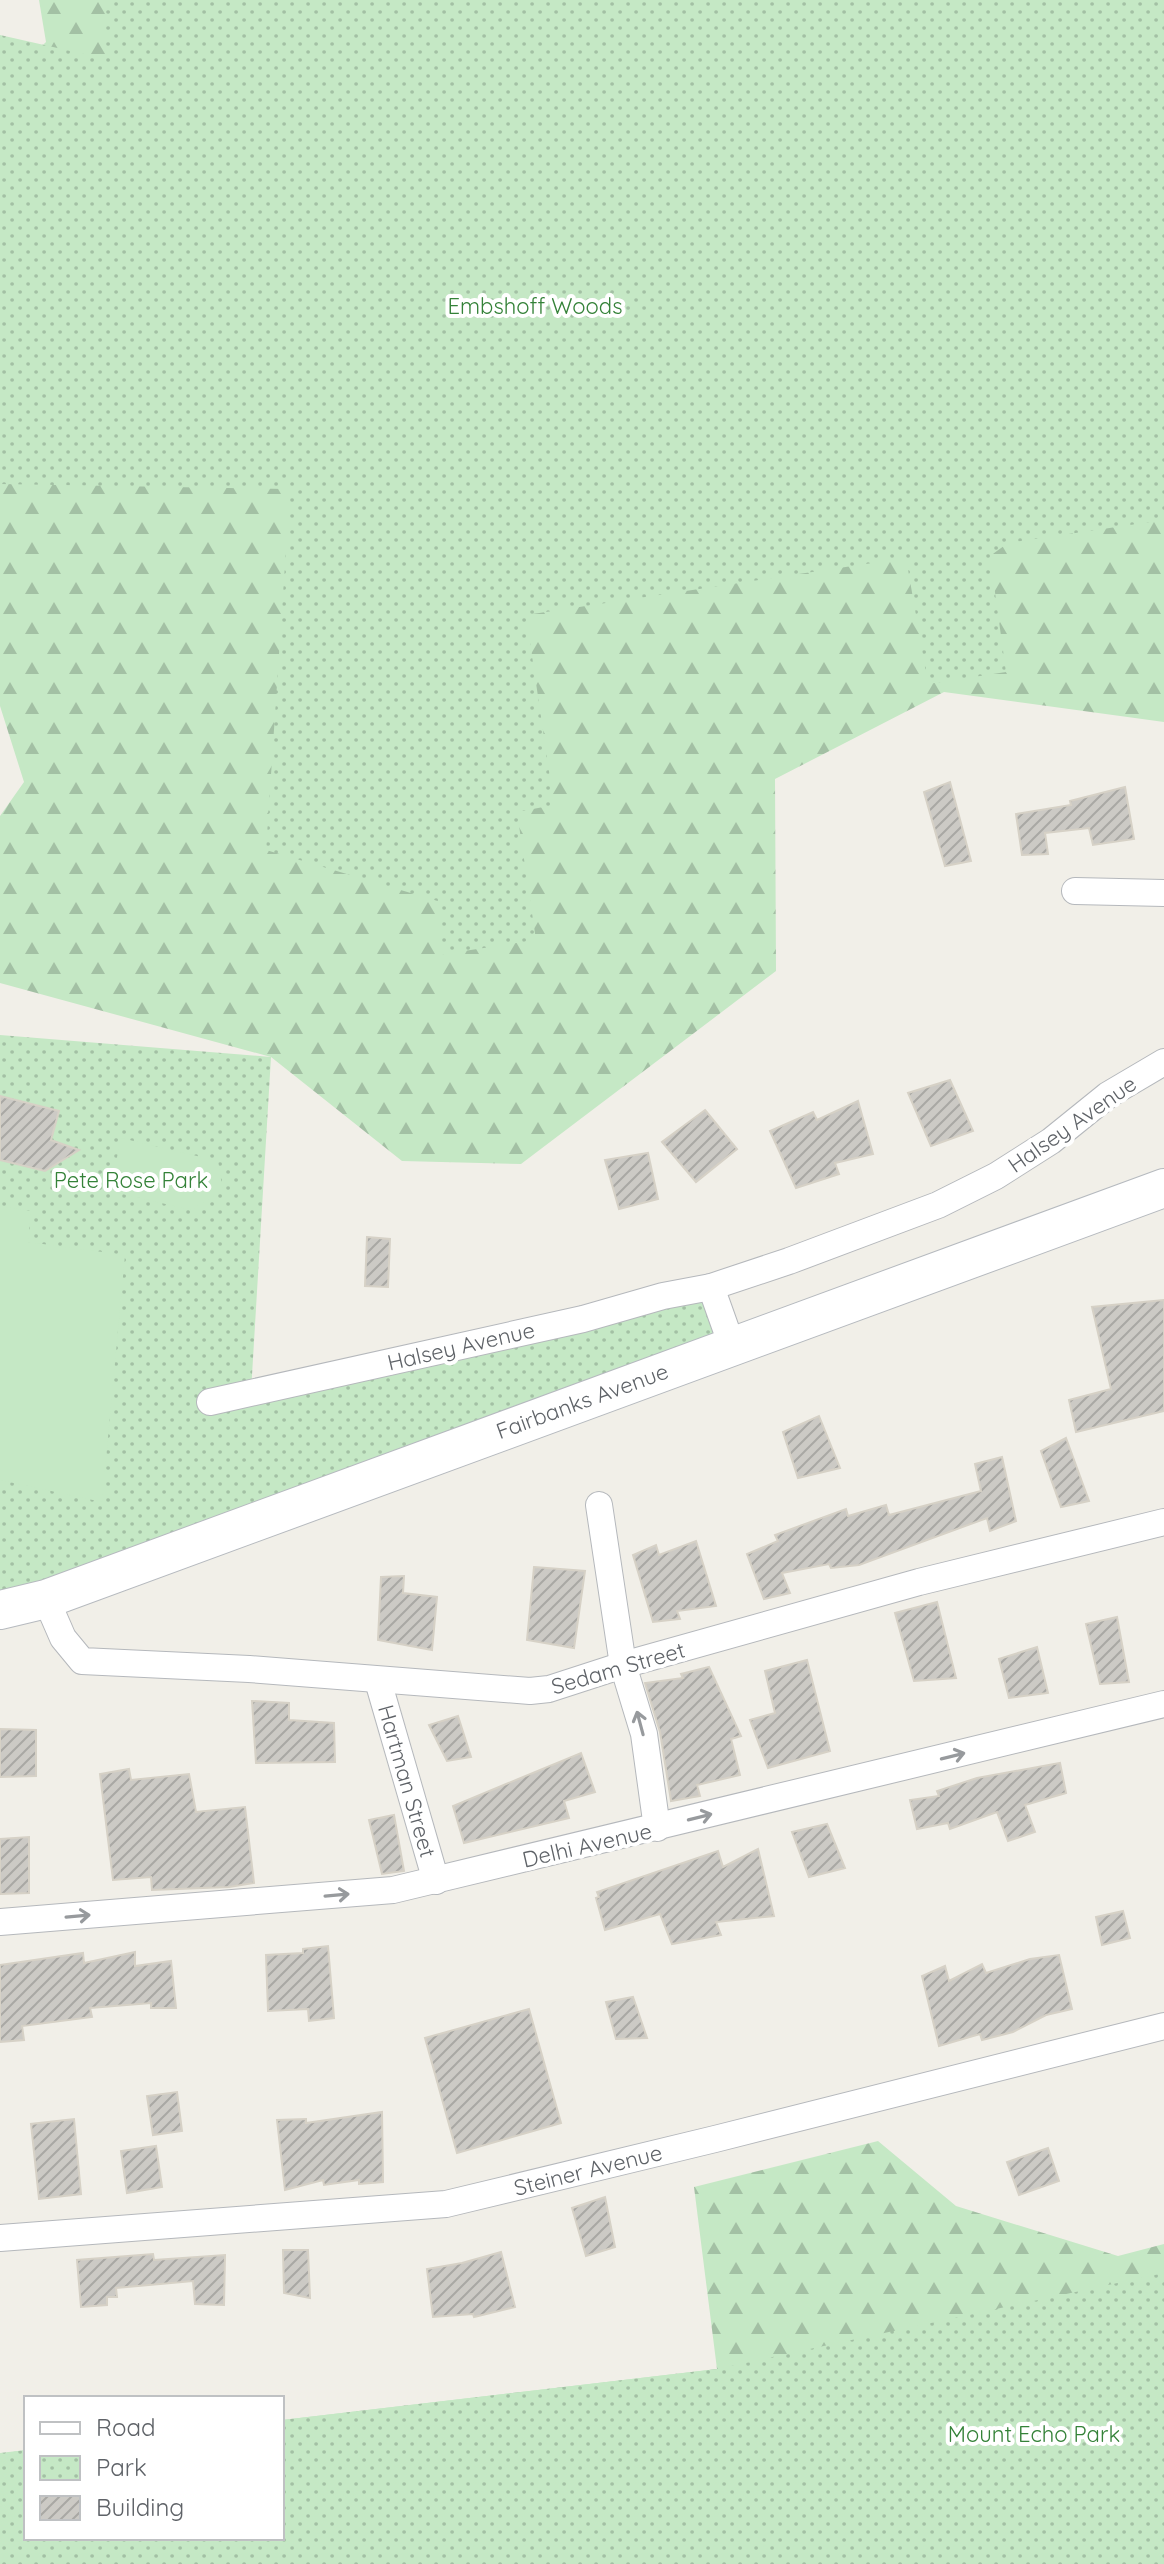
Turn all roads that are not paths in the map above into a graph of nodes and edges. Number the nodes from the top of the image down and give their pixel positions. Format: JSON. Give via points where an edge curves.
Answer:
{"nodes":[{"id":1,"x":1075,"y":891,"type":"dead end"},
{"id":2,"x":1164,"y":893,"type":"edge"},
{"id":3,"x":1164,"y":1062,"type":"edge"},
{"id":4,"x":1164,"y":1188,"type":"edge"},
{"id":5,"x":711,"y":1287,"type":"junction"},
{"id":6,"x":732,"y":1346,"type":"junction"},
{"id":7,"x":210,"y":1402,"type":"dead end"},
{"id":8,"x":599,"y":1505,"type":"dead end"},
{"id":9,"x":1164,"y":1522,"type":"edge"},
{"id":10,"x":46,"y":1599,"type":"junction"},
{"id":11,"x":0,"y":1610,"type":"edge"},
{"id":12,"x":623,"y":1665,"type":"junction"},
{"id":13,"x":378,"y":1681,"type":"junction"},
{"id":14,"x":1164,"y":1704,"type":"edge"},
{"id":15,"x":657,"y":1828,"type":"junction"},
{"id":16,"x":436,"y":1881,"type":"junction"},
{"id":17,"x":0,"y":1922,"type":"edge"},
{"id":18,"x":1164,"y":2026,"type":"edge"},
{"id":19,"x":0,"y":2238,"type":"edge"}],
"edges":[{"from":1,"to":2,"type":"street"},
{"from":3,"to":5,"type":"street","name":"Halsey Avenue","via":[[1108,1095],[996,1176],[949,1199]]},
{"from":4,"to":6,"type":"street","name":"Fairbanks Avenue"},
{"from":5,"to":6,"type":"street"},
{"from":5,"to":7,"type":"street","name":"Halsey Avenue"},
{"from":6,"to":10,"type":"street","name":"Fairbanks Avenue"},
{"from":8,"to":12,"type":"street"},
{"from":9,"to":12,"type":"street","name":"Sedam Street","via":[[919,1582]]},
{"from":10,"to":11,"type":"street","name":"Fairbanks Avenue"},
{"from":10,"to":13,"type":"street","name":"Sedam Street","via":[[63,1638],[82,1661]]},
{"from":12,"to":13,"type":"street","name":"Sedam Street","via":[[530,1691]]},
{"from":15,"to":12,"type":"street","one_way":true,"via":[[644,1734]]},
{"from":13,"to":16,"type":"street","name":"Hartman Street"},
{"from":15,"to":14,"type":"street","name":"Delhi Avenue","one_way":true},
{"from":15,"to":16,"type":"street","name":"Delhi Avenue"},
{"from":17,"to":16,"type":"street","name":"Delhi Avenue","one_way":true,"via":[[393,1890]]},
{"from":18,"to":19,"type":"street","name":"Steiner Avenue","via":[[446,2204]]}]}
